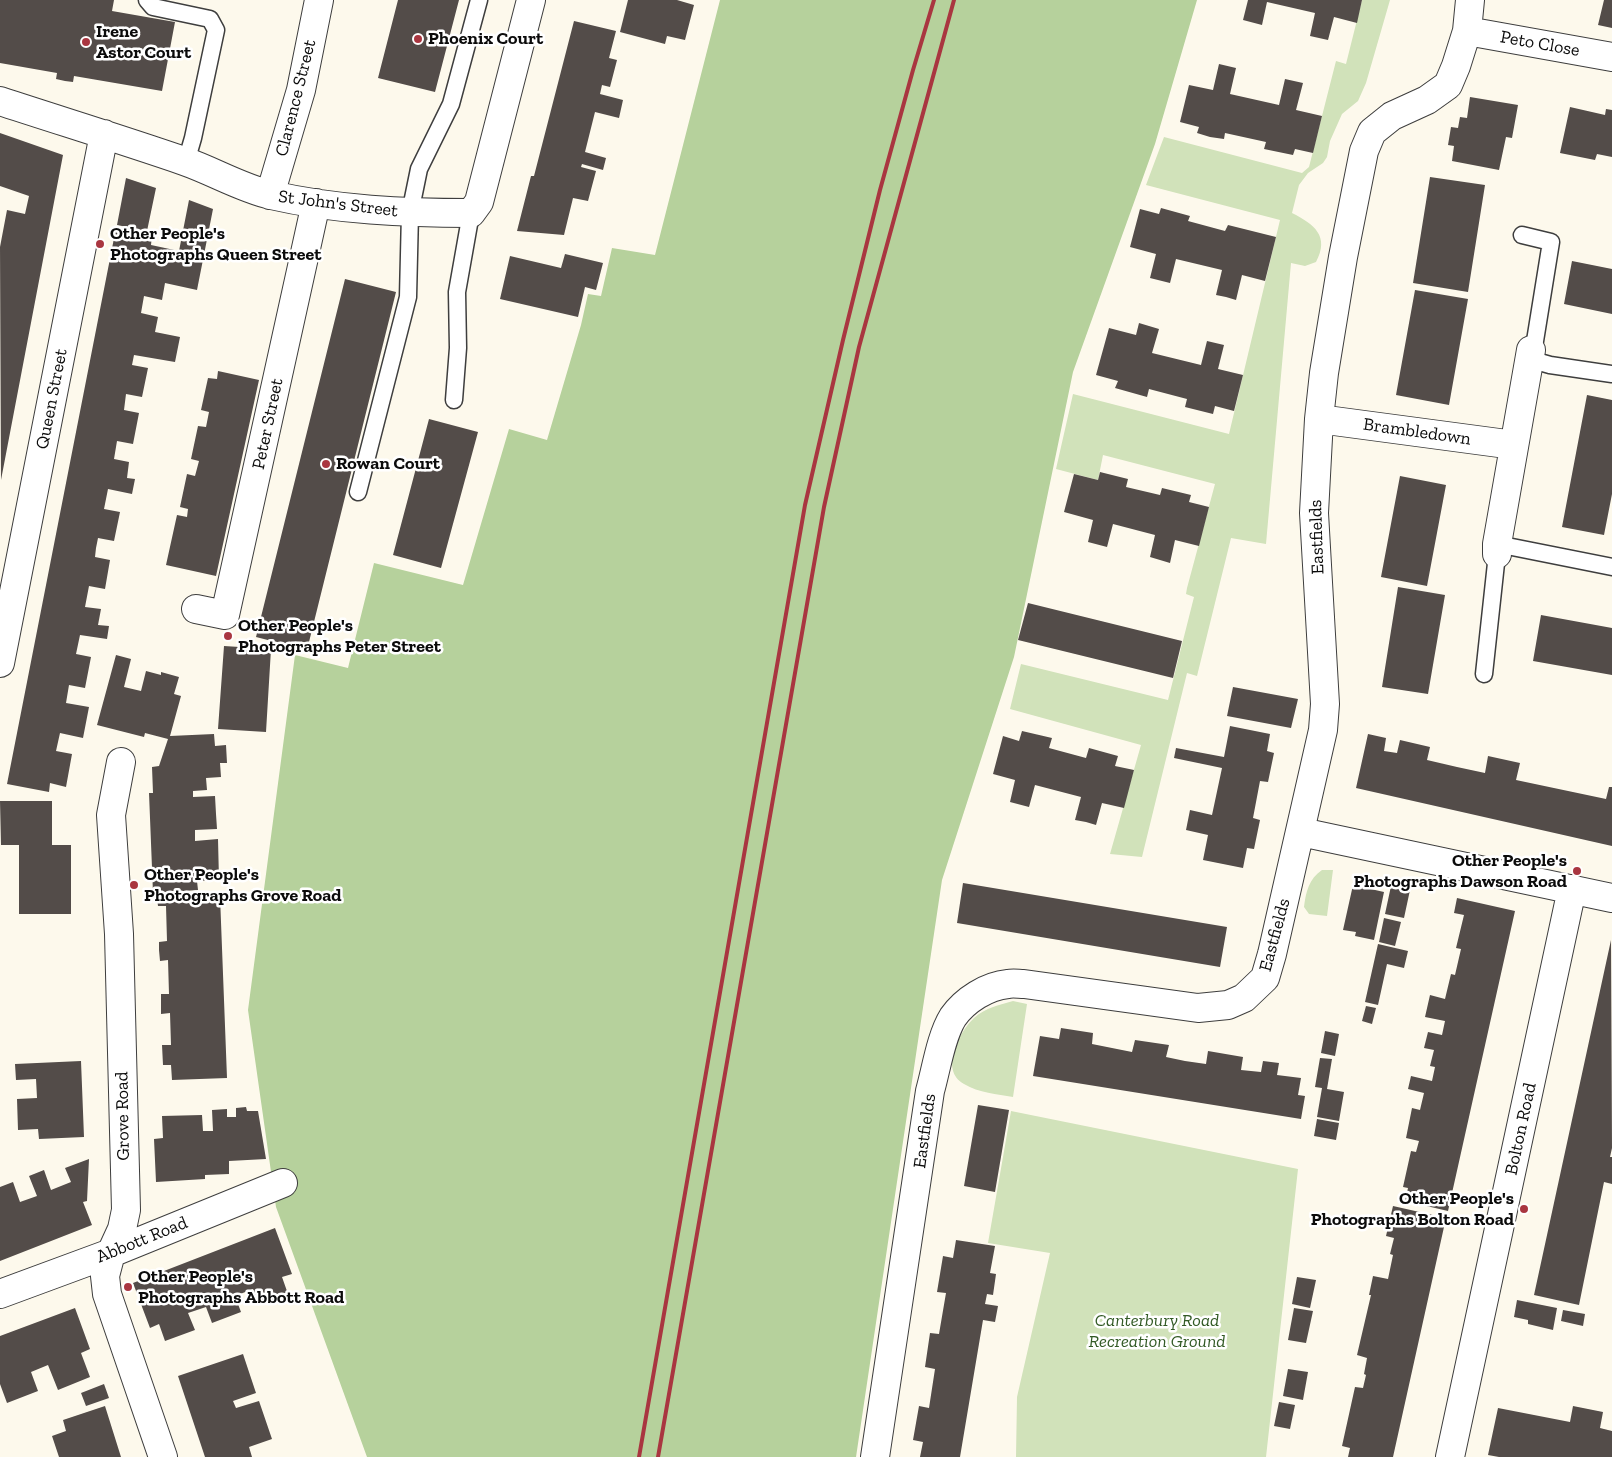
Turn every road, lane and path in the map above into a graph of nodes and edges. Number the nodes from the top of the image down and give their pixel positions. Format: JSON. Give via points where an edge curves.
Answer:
{"nodes":[{"id":1,"x":147,"y":0,"type":"edge"},
{"id":2,"x":319,"y":0,"type":"edge"},
{"id":3,"x":479,"y":0,"type":"edge"},
{"id":4,"x":531,"y":0,"type":"edge"},
{"id":5,"x":1470,"y":0,"type":"edge"},
{"id":6,"x":1467,"y":32,"type":"junction"},
{"id":7,"x":1612,"y":57,"type":"edge"},
{"id":8,"x":0,"y":101,"type":"edge"},
{"id":9,"x":104,"y":134,"type":"junction"},
{"id":10,"x":186,"y":162,"type":"junction"},
{"id":11,"x":270,"y":195,"type":"junction"},
{"id":12,"x":316,"y":203,"type":"junction"},
{"id":13,"x":471,"y":212,"type":"junction"},
{"id":14,"x":410,"y":213,"type":"junction"},
{"id":15,"x":1522,"y":235,"type":"dead end"},
{"id":16,"x":1530,"y":354,"type":"junction"},
{"id":17,"x":1612,"y":374,"type":"edge"},
{"id":18,"x":454,"y":400,"type":"dead end"},
{"id":19,"x":1319,"y":419,"type":"junction"},
{"id":20,"x":1514,"y":445,"type":"junction"},
{"id":21,"x":358,"y":492,"type":"dead end"},
{"id":22,"x":1497,"y":549,"type":"junction"},
{"id":23,"x":1612,"y":567,"type":"edge"},
{"id":24,"x":196,"y":609,"type":"dead end"},
{"id":25,"x":0,"y":664,"type":"edge"},
{"id":26,"x":1484,"y":674,"type":"dead end"},
{"id":27,"x":121,"y":762,"type":"dead end"},
{"id":28,"x":1301,"y":832,"type":"junction"},
{"id":29,"x":1572,"y":889,"type":"junction"},
{"id":30,"x":1612,"y":898,"type":"edge"},
{"id":31,"x":283,"y":1183,"type":"dead end"},
{"id":32,"x":110,"y":1253,"type":"junction"},
{"id":33,"x":0,"y":1294,"type":"edge"},
{"id":34,"x":163,"y":1457,"type":"edge"},
{"id":35,"x":875,"y":1457,"type":"edge"},
{"id":36,"x":1450,"y":1457,"type":"edge"}],
"edges":[{"from":1,"to":10,"type":"lane","via":[[153,7],[210,20],[216,30]]},
{"from":2,"to":11,"type":"street","name":"Clarence Street","via":[[301,90]]},
{"from":3,"to":14,"type":"lane","via":[[451,104],[419,169]]},
{"from":4,"to":13,"type":"street","via":[[479,202]]},
{"from":5,"to":6,"type":"street"},
{"from":6,"to":7,"type":"street","name":"Peto Close"},
{"from":6,"to":19,"type":"street","name":"Eastfields","via":[[1448,85],[1427,100],[1392,116],[1372,132],[1364,151],[1338,286]]},
{"from":8,"to":9,"type":"street","name":"St John's Street"},
{"from":9,"to":10,"type":"street","name":"St John's Street"},
{"from":9,"to":25,"type":"street","name":"Queen Street"},
{"from":10,"to":11,"type":"street","name":"St John's Street"},
{"from":11,"to":12,"type":"street","name":"St John's Street"},
{"from":12,"to":14,"type":"street","name":"St John's Street"},
{"from":12,"to":24,"type":"street","name":"Peter Street","via":[[226,615]]},
{"from":13,"to":14,"type":"street","name":"St John's Street"},
{"from":13,"to":18,"type":"lane","via":[[457,292],[458,348]]},
{"from":14,"to":21,"type":"lane","via":[[408,297]]},
{"from":15,"to":16,"type":"lane","via":[[1551,242],[1535,341]]},
{"from":16,"to":17,"type":"lane","via":[[1550,365]]},
{"from":16,"to":20,"type":"street"},
{"from":19,"to":20,"type":"street","name":"Brambledown"},
{"from":19,"to":28,"type":"street","name":"Eastfields","via":[[1314,513],[1325,704],[1323,730]]},
{"from":20,"to":22,"type":"street"},
{"from":22,"to":23,"type":"lane"},
{"from":22,"to":26,"type":"lane"},
{"from":27,"to":32,"type":"street","name":"Grove Road","via":[[111,815],[119,934],[126,1210],[122,1229]]},
{"from":28,"to":29,"type":"street"},
{"from":28,"to":35,"type":"street","name":"Eastfields","via":[[1264,978],[1244,998],[1228,1005],[1198,1008],[1008,984],[987,990],[966,1002],[953,1018],[930,1091]]},
{"from":29,"to":30,"type":"street"},
{"from":29,"to":36,"type":"street","name":"Bolton Road"},
{"from":31,"to":32,"type":"street","name":"Abbott Road"},
{"from":32,"to":33,"type":"street","name":"Abbott Road"},
{"from":32,"to":34,"type":"street","name":"Grove Road","via":[[105,1276],[106,1294]]}]}
